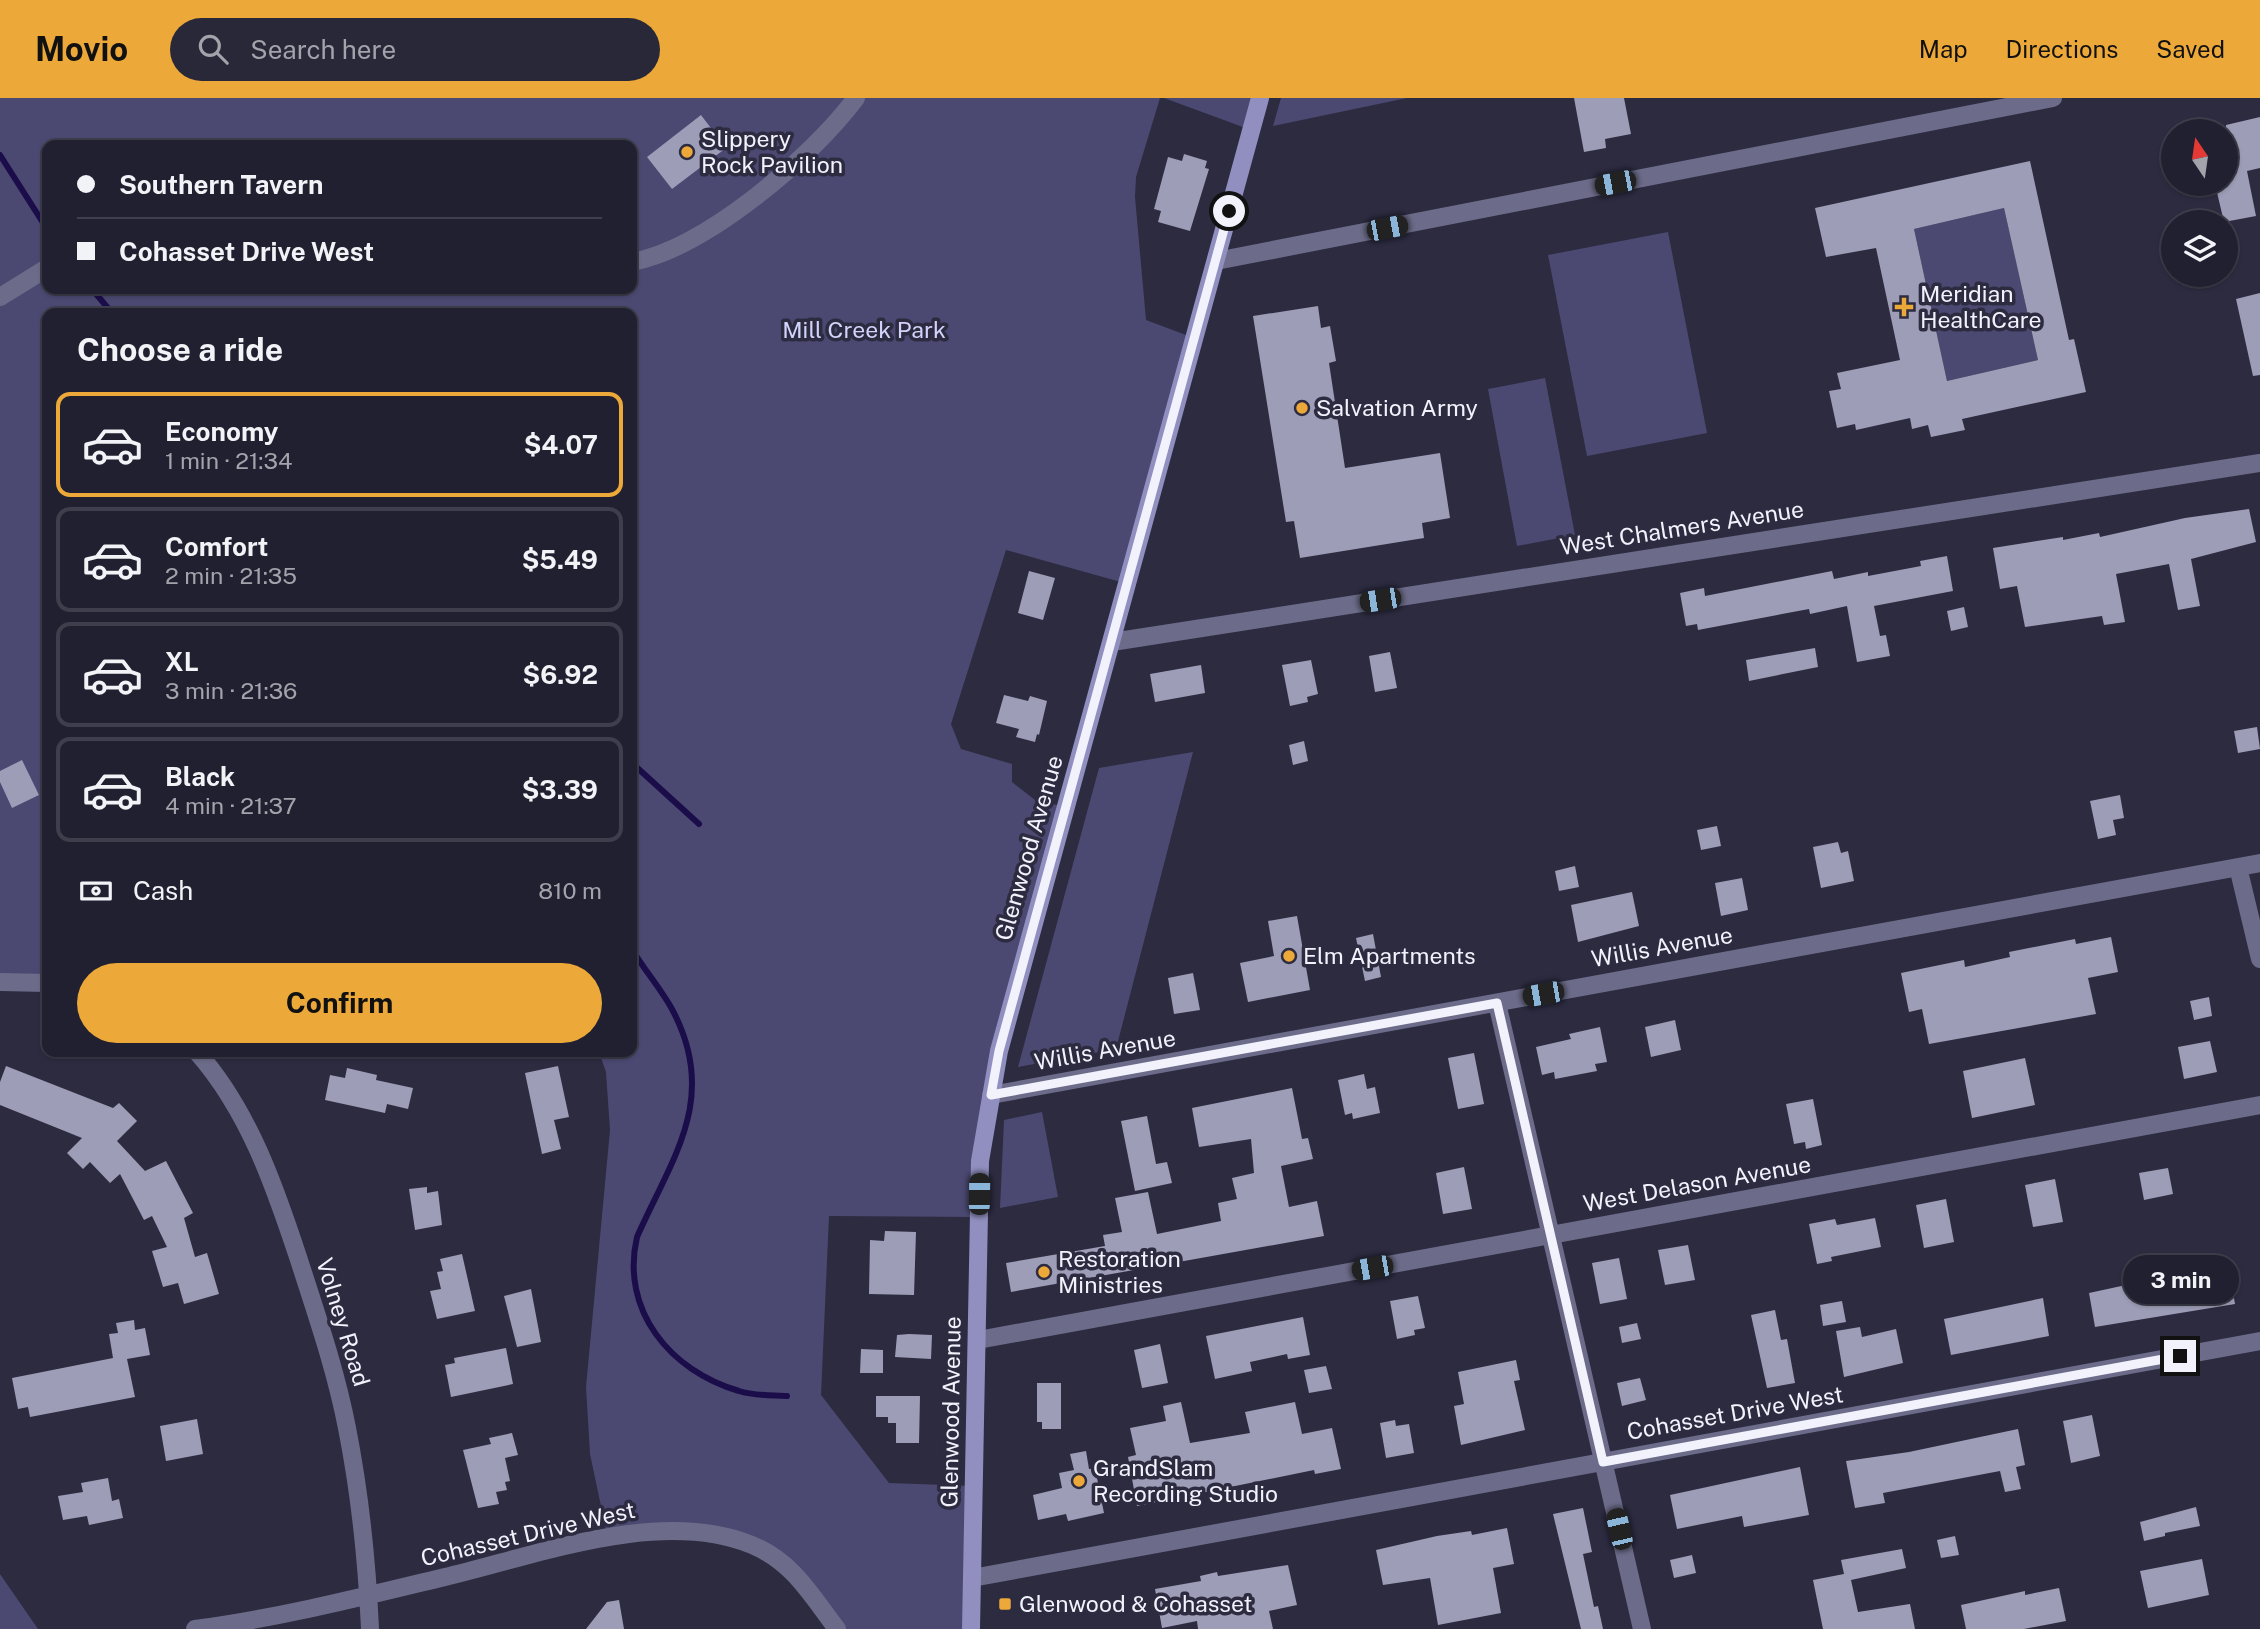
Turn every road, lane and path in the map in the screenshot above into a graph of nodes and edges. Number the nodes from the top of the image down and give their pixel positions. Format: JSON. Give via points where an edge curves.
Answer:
{"nodes":[{"id":1,"x":856,"y":98,"type":"edge"},
{"id":2,"x":1260,"y":98,"type":"edge"},
{"id":3,"x":2053,"y":98,"type":"edge"},
{"id":4,"x":637,"y":260,"type":"edge"},
{"id":5,"x":1216,"y":261,"type":"junction"},
{"id":6,"x":42,"y":271,"type":"edge"},
{"id":7,"x":0,"y":296,"type":"edge"},
{"id":8,"x":2260,"y":463,"type":"edge"},
{"id":9,"x":1112,"y":642,"type":"junction"},
{"id":10,"x":2260,"y":863,"type":"edge"},
{"id":11,"x":2238,"y":867,"type":"junction"},
{"id":12,"x":2260,"y":959,"type":"edge"},
{"id":13,"x":0,"y":982,"type":"edge"},
{"id":14,"x":42,"y":983,"type":"edge"},
{"id":15,"x":1497,"y":1003,"type":"junction"},
{"id":16,"x":201,"y":1057,"type":"edge"},
{"id":17,"x":991,"y":1095,"type":"junction"},
{"id":18,"x":2260,"y":1105,"type":"edge"},
{"id":19,"x":1551,"y":1235,"type":"junction"},
{"id":20,"x":978,"y":1340,"type":"junction"},
{"id":21,"x":2260,"y":1341,"type":"edge"},
{"id":22,"x":1603,"y":1462,"type":"junction"},
{"id":23,"x":972,"y":1578,"type":"junction"},
{"id":24,"x":369,"y":1596,"type":"junction"},
{"id":25,"x":195,"y":1629,"type":"edge"},
{"id":26,"x":370,"y":1629,"type":"edge"},
{"id":27,"x":837,"y":1629,"type":"edge"},
{"id":28,"x":971,"y":1629,"type":"edge"},
{"id":29,"x":1642,"y":1629,"type":"edge"}],
"edges":[{"from":1,"to":4,"type":"street","via":[[787,169],[720,222],[680,247]]},
{"from":2,"to":5,"type":"main road","name":"Glenwood Avenue"},
{"from":3,"to":5,"type":"street"},
{"from":5,"to":9,"type":"main road","name":"Glenwood Avenue"},
{"from":6,"to":7,"type":"street"},
{"from":8,"to":9,"type":"street","name":"West Chalmers Avenue"},
{"from":9,"to":17,"type":"main road","name":"Glenwood Avenue","via":[[999,1051]]},
{"from":10,"to":11,"type":"street","name":"Willis Avenue"},
{"from":11,"to":12,"type":"street"},
{"from":11,"to":15,"type":"street","name":"Willis Avenue"},
{"from":13,"to":14,"type":"street"},
{"from":15,"to":17,"type":"street","name":"Willis Avenue"},
{"from":15,"to":19,"type":"street"},
{"from":16,"to":24,"type":"street","name":"Volney Road","via":[[240,1113],[259,1151],[327,1347],[355,1469]]},
{"from":17,"to":20,"type":"main road","name":"Glenwood Avenue","via":[[980,1161]]},
{"from":18,"to":19,"type":"street","name":"West Delason Avenue"},
{"from":19,"to":20,"type":"street","name":"West Delason Avenue"},
{"from":19,"to":22,"type":"street"},
{"from":20,"to":23,"type":"main road","name":"Glenwood Avenue"},
{"from":21,"to":22,"type":"street","name":"Cohasset Drive West"},
{"from":22,"to":23,"type":"street","name":"Cohasset Drive West"},
{"from":22,"to":29,"type":"street"},
{"from":23,"to":28,"type":"main road","name":"Glenwood Avenue"},
{"from":24,"to":25,"type":"street","name":"Cohasset Drive West"},
{"from":24,"to":26,"type":"street","name":"Volney Road"},
{"from":24,"to":27,"type":"street","name":"Cohasset Drive West","via":[[551,1549],[650,1532],[688,1532],[724,1536],[772,1555],[811,1590]]}]}
